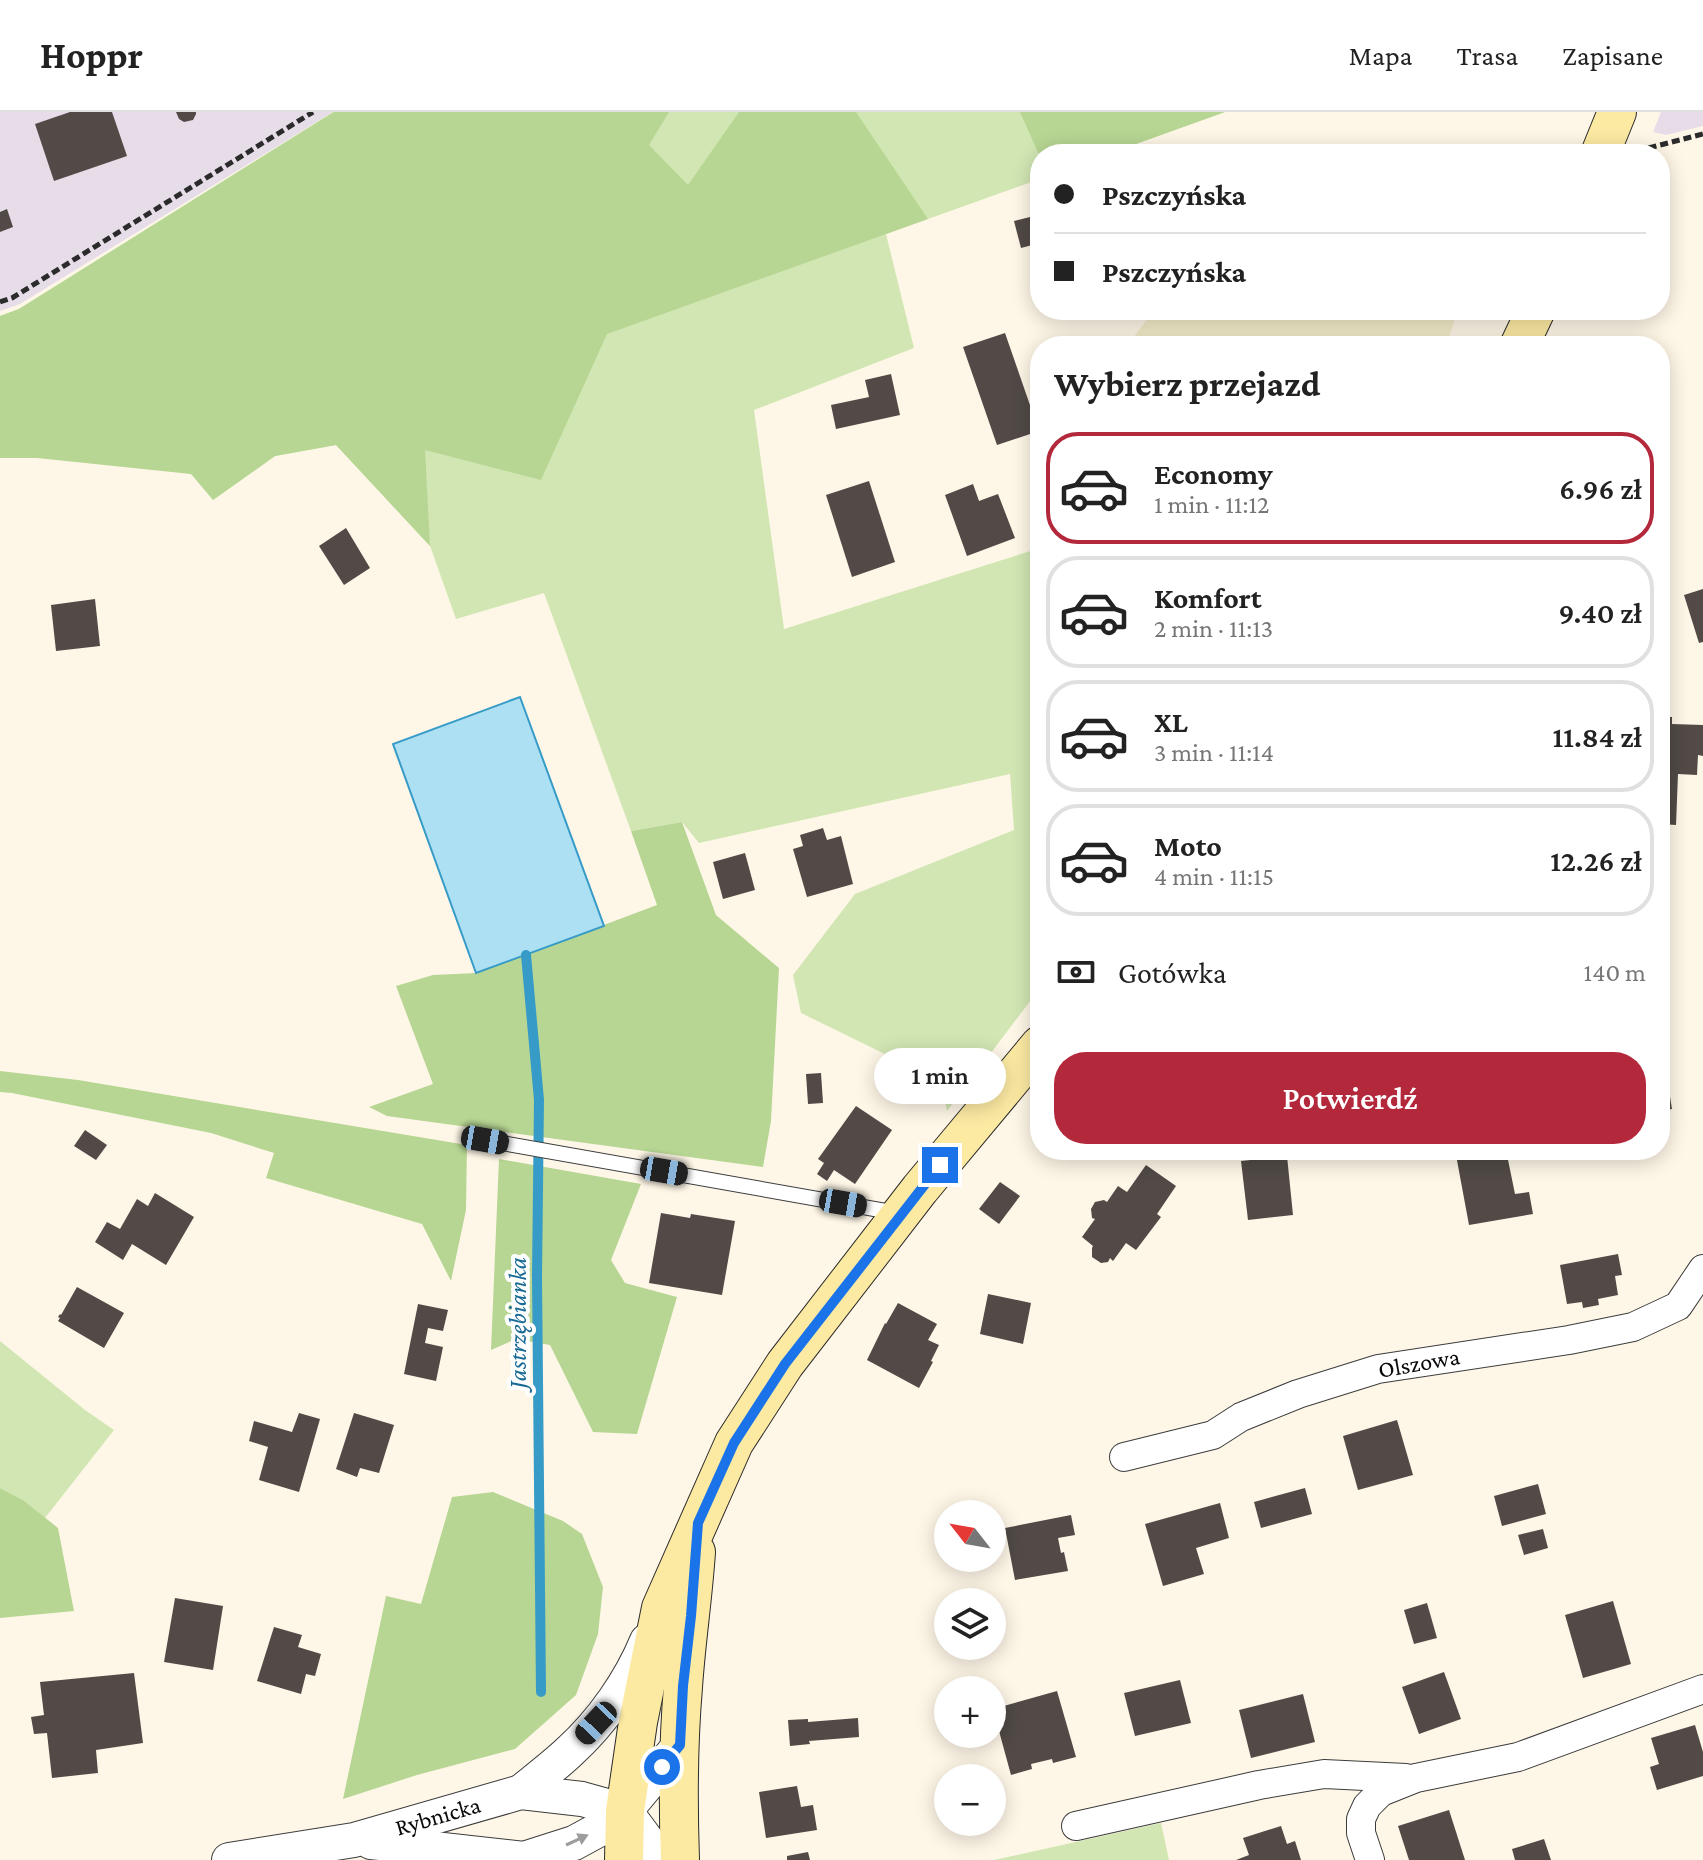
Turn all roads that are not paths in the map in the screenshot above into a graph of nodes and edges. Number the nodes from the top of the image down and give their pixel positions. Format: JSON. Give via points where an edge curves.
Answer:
{"nodes":[{"id":1,"x":1617,"y":112,"type":"edge"},
{"id":2,"x":1614,"y":144,"type":"edge"},
{"id":3,"x":1030,"y":1057,"type":"edge"},
{"id":4,"x":485,"y":1140,"type":"dead end"},
{"id":5,"x":901,"y":1213,"type":"junction"},
{"id":6,"x":1703,"y":1269,"type":"edge"},
{"id":7,"x":1124,"y":1457,"type":"dead end"},
{"id":8,"x":698,"y":1523,"type":"junction"},
{"id":9,"x":661,"y":1608,"type":"junction"},
{"id":10,"x":1703,"y":1689,"type":"edge"},
{"id":11,"x":680,"y":1745,"type":"junction"},
{"id":12,"x":1416,"y":1778,"type":"junction"},
{"id":13,"x":521,"y":1792,"type":"junction"},
{"id":14,"x":625,"y":1811,"type":"junction"},
{"id":15,"x":1076,"y":1826,"type":"dead end"},
{"id":16,"x":354,"y":1840,"type":"junction"},
{"id":17,"x":229,"y":1860,"type":"edge"},
{"id":18,"x":525,"y":1860,"type":"edge"},
{"id":19,"x":624,"y":1860,"type":"edge"},
{"id":20,"x":658,"y":1860,"type":"edge"},
{"id":21,"x":680,"y":1860,"type":"edge"},
{"id":22,"x":1370,"y":1860,"type":"edge"}],
"edges":[{"from":1,"to":2,"type":"main road"},
{"from":3,"to":5,"type":"main road"},
{"from":4,"to":5,"type":"lane"},
{"from":5,"to":8,"type":"main road","via":[[785,1364],[734,1443]]},
{"from":6,"to":7,"type":"street","name":"Olszowa","via":[[1678,1306],[1633,1327],[1378,1369],[1298,1394],[1241,1417],[1213,1435]]},
{"from":8,"to":9,"type":"main road"},
{"from":8,"to":11,"type":"main road"},
{"from":9,"to":13,"type":"street","name":"Rybnicka","via":[[626,1682],[596,1723]]},
{"from":9,"to":14,"type":"main road"},
{"from":10,"to":12,"type":"street","via":[[1518,1757]]},
{"from":11,"to":14,"type":"street","name":"Rybnicka"},
{"from":11,"to":21,"type":"main road"},
{"from":12,"to":15,"type":"street","via":[[1324,1774]]},
{"from":12,"to":22,"type":"street","via":[[1381,1792],[1367,1806],[1361,1833]]},
{"from":13,"to":14,"type":"street","name":"Rybnicka","via":[[582,1799]]},
{"from":13,"to":16,"type":"street","name":"Rybnicka"},
{"from":18,"to":14,"type":"street","name":"Rybnicka","one_way":true,"via":[[574,1843]]},
{"from":14,"to":19,"type":"main road"},
{"from":14,"to":20,"type":"street"},
{"from":16,"to":17,"type":"street","name":"Rybnicka"},
{"from":16,"to":18,"type":"street","name":"Rybnicka"}]}
